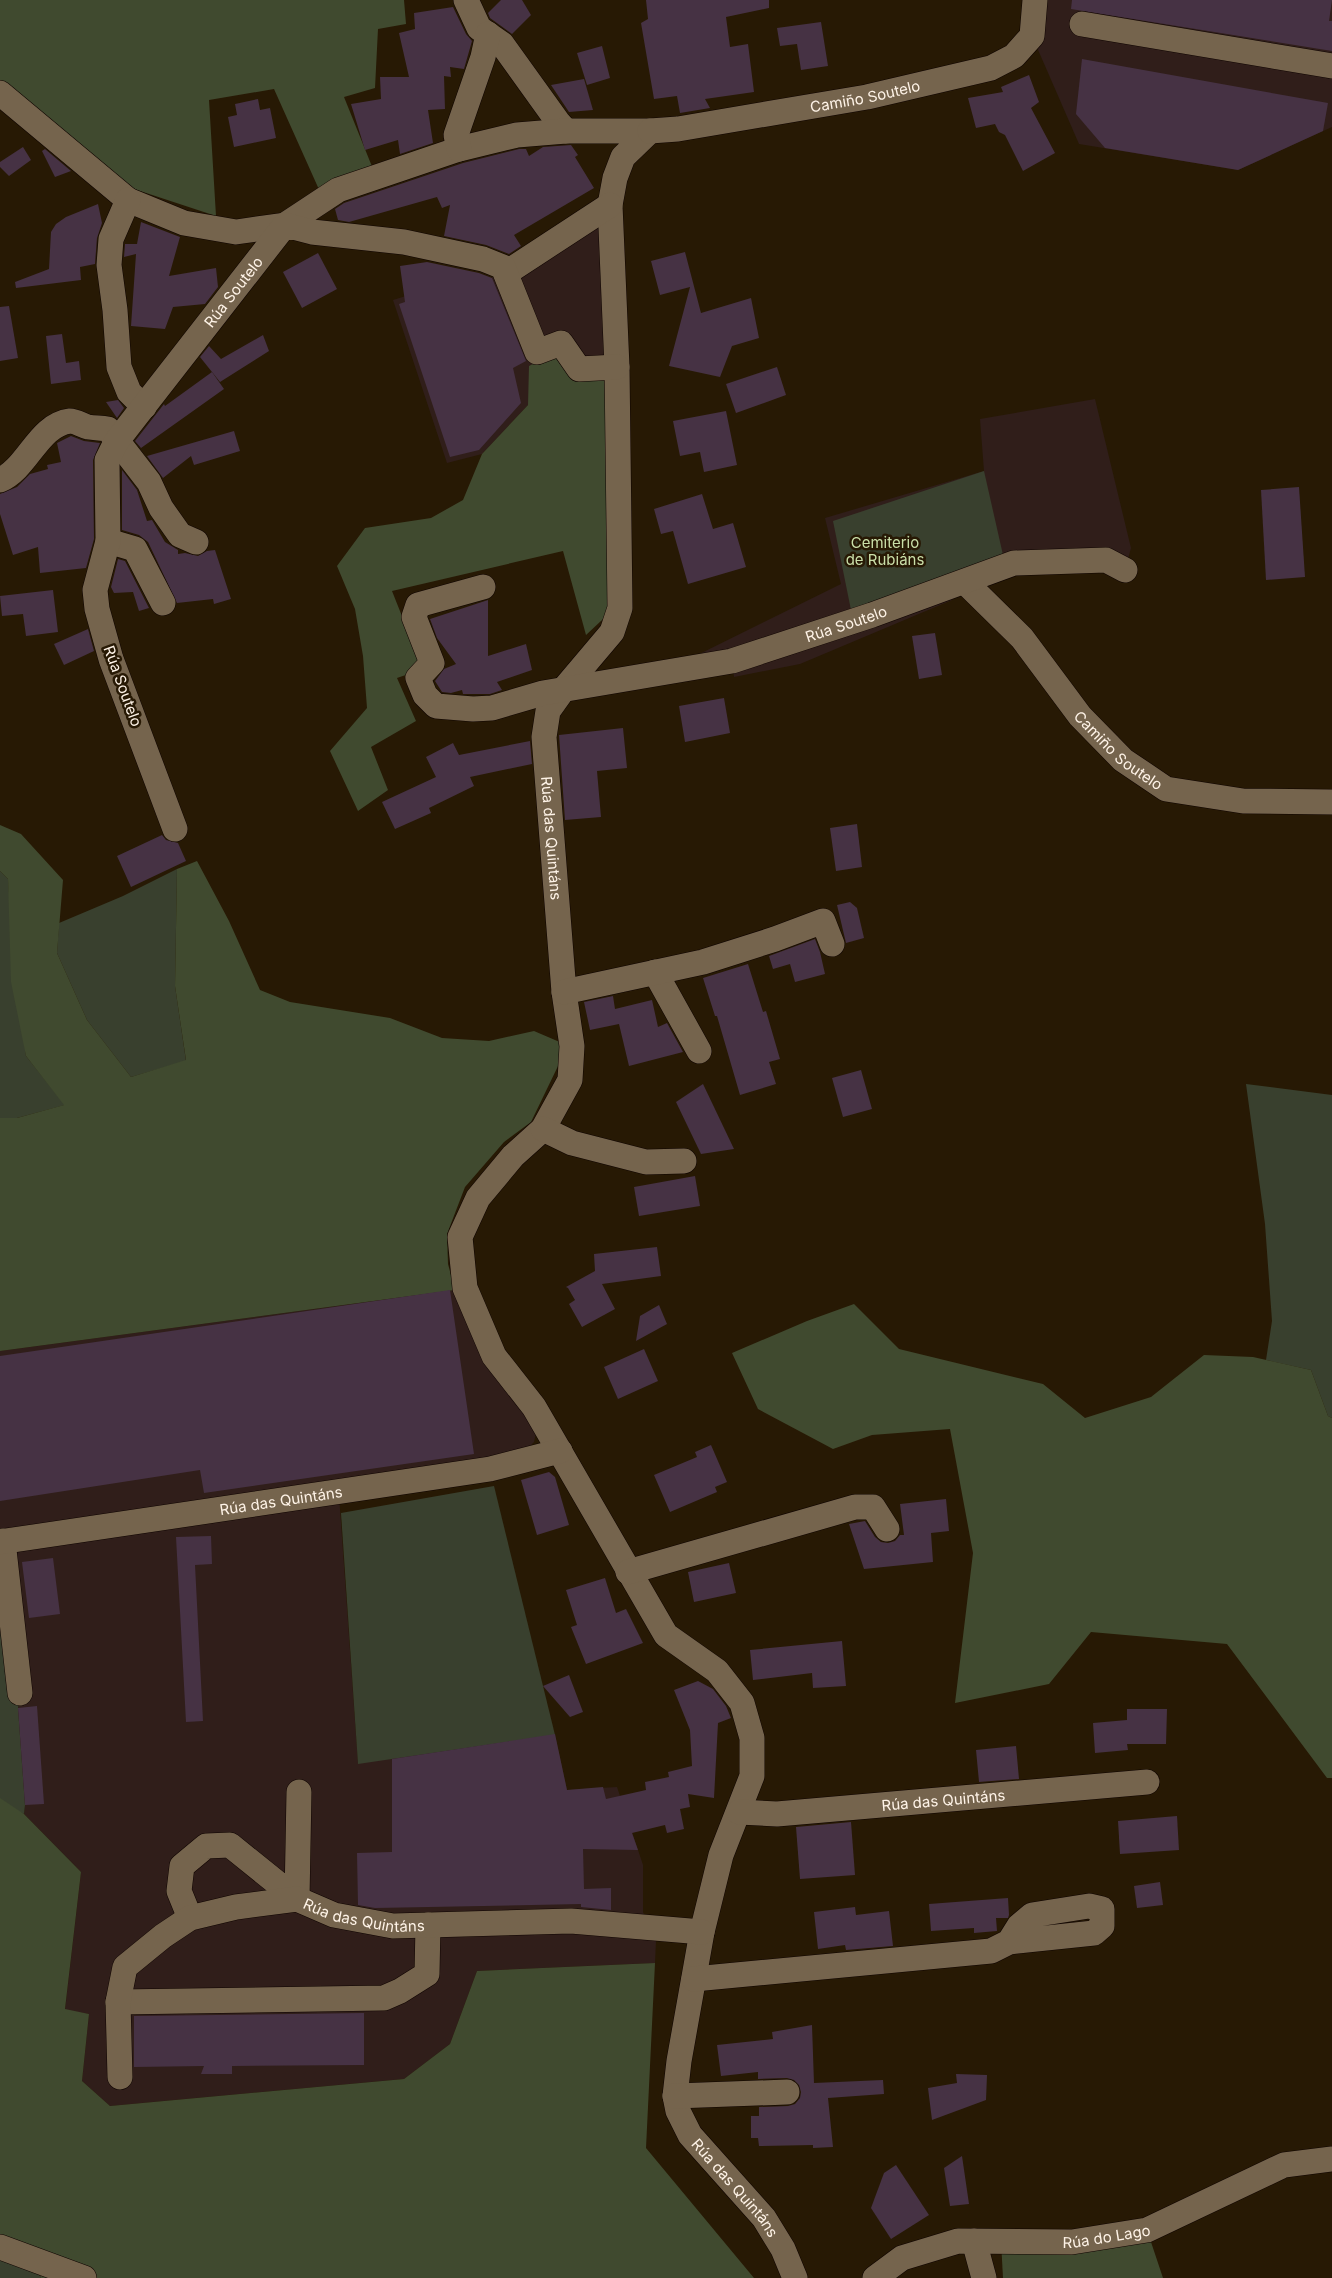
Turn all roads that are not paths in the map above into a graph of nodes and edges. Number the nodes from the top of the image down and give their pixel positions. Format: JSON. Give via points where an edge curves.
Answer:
{"nodes":[{"id":1,"x":466,"y":0,"type":"edge"},
{"id":2,"x":1035,"y":0,"type":"edge"},
{"id":3,"x":1082,"y":24,"type":"dead end"},
{"id":4,"x":488,"y":34,"type":"junction"},
{"id":5,"x":1332,"y":66,"type":"edge"},
{"id":6,"x":0,"y":93,"type":"edge"},
{"id":7,"x":566,"y":131,"type":"junction"},
{"id":8,"x":650,"y":131,"type":"junction"},
{"id":9,"x":459,"y":149,"type":"junction"},
{"id":10,"x":128,"y":200,"type":"junction"},
{"id":11,"x":610,"y":205,"type":"junction"},
{"id":12,"x":285,"y":225,"type":"junction"},
{"id":13,"x":506,"y":274,"type":"junction"},
{"id":14,"x":617,"y":367,"type":"junction"},
{"id":15,"x":144,"y":407,"type":"junction"},
{"id":16,"x":116,"y":442,"type":"junction"},
{"id":17,"x":0,"y":480,"type":"edge"},
{"id":18,"x":108,"y":541,"type":"junction"},
{"id":19,"x":196,"y":542,"type":"dead end"},
{"id":20,"x":1125,"y":570,"type":"dead end"},
{"id":21,"x":965,"y":582,"type":"junction"},
{"id":22,"x":483,"y":587,"type":"dead end"},
{"id":23,"x":164,"y":603,"type":"dead end"},
{"id":24,"x":563,"y":690,"type":"junction"},
{"id":25,"x":1332,"y":802,"type":"edge"},
{"id":26,"x":175,"y":828,"type":"dead end"},
{"id":27,"x":832,"y":944,"type":"dead end"},
{"id":28,"x":654,"y":972,"type":"junction"},
{"id":29,"x":564,"y":992,"type":"junction"},
{"id":30,"x":699,"y":1051,"type":"dead end"},
{"id":31,"x":543,"y":1129,"type":"junction"},
{"id":32,"x":684,"y":1161,"type":"dead end"},
{"id":33,"x":560,"y":1451,"type":"junction"},
{"id":34,"x":887,"y":1529,"type":"dead end"},
{"id":35,"x":1,"y":1541,"type":"edge"},
{"id":36,"x":628,"y":1572,"type":"junction"},
{"id":37,"x":20,"y":1693,"type":"dead end"},
{"id":38,"x":1147,"y":1782,"type":"dead end"},
{"id":39,"x":299,"y":1792,"type":"dead end"},
{"id":40,"x":739,"y":1812,"type":"junction"},
{"id":41,"x":297,"y":1899,"type":"junction"},
{"id":42,"x":190,"y":1918,"type":"junction"},
{"id":43,"x":428,"y":1925,"type":"junction"},
{"id":44,"x":702,"y":1932,"type":"junction"},
{"id":45,"x":1009,"y":1942,"type":"dead end"},
{"id":46,"x":694,"y":1979,"type":"junction"},
{"id":47,"x":118,"y":2002,"type":"junction"},
{"id":48,"x":120,"y":2077,"type":"dead end"},
{"id":49,"x":787,"y":2092,"type":"dead end"},
{"id":50,"x":675,"y":2096,"type":"junction"},
{"id":51,"x":1332,"y":2159,"type":"edge"},
{"id":52,"x":974,"y":2241,"type":"junction"},
{"id":53,"x":0,"y":2247,"type":"edge"},
{"id":54,"x":84,"y":2278,"type":"edge"},
{"id":55,"x":795,"y":2278,"type":"edge"},
{"id":56,"x":875,"y":2278,"type":"edge"},
{"id":57,"x":984,"y":2278,"type":"edge"}],
"edges":[{"from":1,"to":4,"type":"street","via":[[479,28]]},
{"from":2,"to":8,"type":"street","name":"Camiño Soutelo","via":[[1032,36],[1014,56],[991,68],[867,97]]},
{"from":3,"to":5,"type":"street"},
{"from":4,"to":7,"type":"street","via":[[502,44]]},
{"from":4,"to":9,"type":"street","via":[[456,135]]},
{"from":6,"to":10,"type":"street","name":"Rúa Soutelo"},
{"from":7,"to":8,"type":"street","name":"Rúa Soutelo"},
{"from":7,"to":9,"type":"street","name":"Rúa Soutelo","via":[[517,135]]},
{"from":8,"to":11,"type":"street","via":[[623,157]]},
{"from":9,"to":12,"type":"street","name":"Rúa Soutelo","via":[[338,190]]},
{"from":10,"to":12,"type":"street","name":"Rúa Soutelo","via":[[184,224],[236,232]]},
{"from":10,"to":15,"type":"street","via":[[111,239],[109,265],[118,367],[129,392]]},
{"from":11,"to":13,"type":"street"},
{"from":11,"to":14,"type":"street"},
{"from":12,"to":13,"type":"street","name":"Rúa Soutelo","via":[[312,232],[404,242],[483,259],[503,267]]},
{"from":12,"to":15,"type":"street","name":"Rúa Soutelo"},
{"from":13,"to":14,"type":"street","via":[[537,352],[561,343],[579,369]]},
{"from":14,"to":24,"type":"street","via":[[620,608],[612,632]]},
{"from":15,"to":16,"type":"street","name":"Rúa Soutelo"},
{"from":16,"to":17,"type":"street","via":[[108,429],[87,427],[72,421],[56,426],[19,466]]},
{"from":16,"to":18,"type":"street","name":"Rúa Soutelo","via":[[107,460]]},
{"from":16,"to":19,"type":"street","via":[[150,482],[161,508],[180,534]]},
{"from":18,"to":23,"type":"street","via":[[135,548]]},
{"from":18,"to":26,"type":"street","name":"Rúa Soutelo","via":[[95,590],[97,609],[111,659]]},
{"from":20,"to":21,"type":"street","name":"Rúa Soutelo","via":[[1106,560],[1014,563]]},
{"from":21,"to":24,"type":"street","name":"Rúa Soutelo","via":[[732,661]]},
{"from":21,"to":25,"type":"street","name":"Camiño Soutelo","via":[[1022,638],[1080,716],[1123,760],[1166,789],[1243,802]]},
{"from":22,"to":24,"type":"street","name":"Rúa Soutelo","via":[[418,605],[414,617],[432,663],[418,678],[424,695],[436,706],[473,709],[492,708]]},
{"from":24,"to":29,"type":"street","name":"Rúa das Quintáns","via":[[548,712],[544,737]]},
{"from":27,"to":28,"type":"street","via":[[823,921],[703,962]]},
{"from":28,"to":29,"type":"street"},
{"from":28,"to":30,"type":"street"},
{"from":29,"to":31,"type":"street","name":"Rúa das Quintáns","via":[[572,1046],[570,1080]]},
{"from":31,"to":32,"type":"street","via":[[572,1143],[646,1162]]},
{"from":31,"to":33,"type":"street","name":"Rúa das Quintáns","via":[[513,1156],[478,1198],[460,1237],[465,1288],[494,1356],[534,1407]]},
{"from":33,"to":35,"type":"street","name":"Rúa das Quintáns","via":[[490,1469]]},
{"from":33,"to":36,"type":"street","name":"Rúa das Quintáns"},
{"from":34,"to":36,"type":"street","via":[[873,1507],[854,1507]]},
{"from":35,"to":37,"type":"street"},
{"from":36,"to":40,"type":"street","name":"Rúa das Quintáns","via":[[666,1635],[717,1672],[742,1704],[752,1738],[753,1758],[752,1776]]},
{"from":38,"to":40,"type":"street","name":"Rúa das Quintáns","via":[[777,1814]]},
{"from":39,"to":41,"type":"street"},
{"from":40,"to":44,"type":"street","name":"Rúa das Quintáns","via":[[721,1855]]},
{"from":41,"to":42,"type":"street","name":"Rúa das Quintáns","via":[[236,1907]]},
{"from":41,"to":42,"type":"street","via":[[230,1844],[206,1846],[182,1866],[179,1891]]},
{"from":41,"to":43,"type":"street","name":"Rúa das Quintáns","via":[[334,1915],[392,1926]]},
{"from":42,"to":47,"type":"street","name":"Rúa das Quintáns","via":[[125,1967]]},
{"from":43,"to":44,"type":"street","name":"Rúa das Quintáns","via":[[571,1922]]},
{"from":43,"to":47,"type":"street","via":[[427,1974],[400,1992],[384,1998]]},
{"from":44,"to":46,"type":"street","name":"Rúa das Quintáns"},
{"from":45,"to":46,"type":"street","via":[[990,1951]]},
{"from":46,"to":50,"type":"street","name":"Rúa das Quintáns"},
{"from":47,"to":48,"type":"street","name":"Rúa das Quintáns"},
{"from":49,"to":50,"type":"street"},
{"from":50,"to":55,"type":"street","name":"Rúa das Quintáns","via":[[678,2111],[690,2135],[764,2218],[783,2249]]},
{"from":51,"to":52,"type":"street","name":"Rúa do Lago","via":[[1284,2165],[1147,2230],[1072,2242]]},
{"from":52,"to":56,"type":"street","name":"Rúa do Lago","via":[[958,2241],[902,2258]]},
{"from":52,"to":57,"type":"street"},
{"from":53,"to":54,"type":"street"}]}
